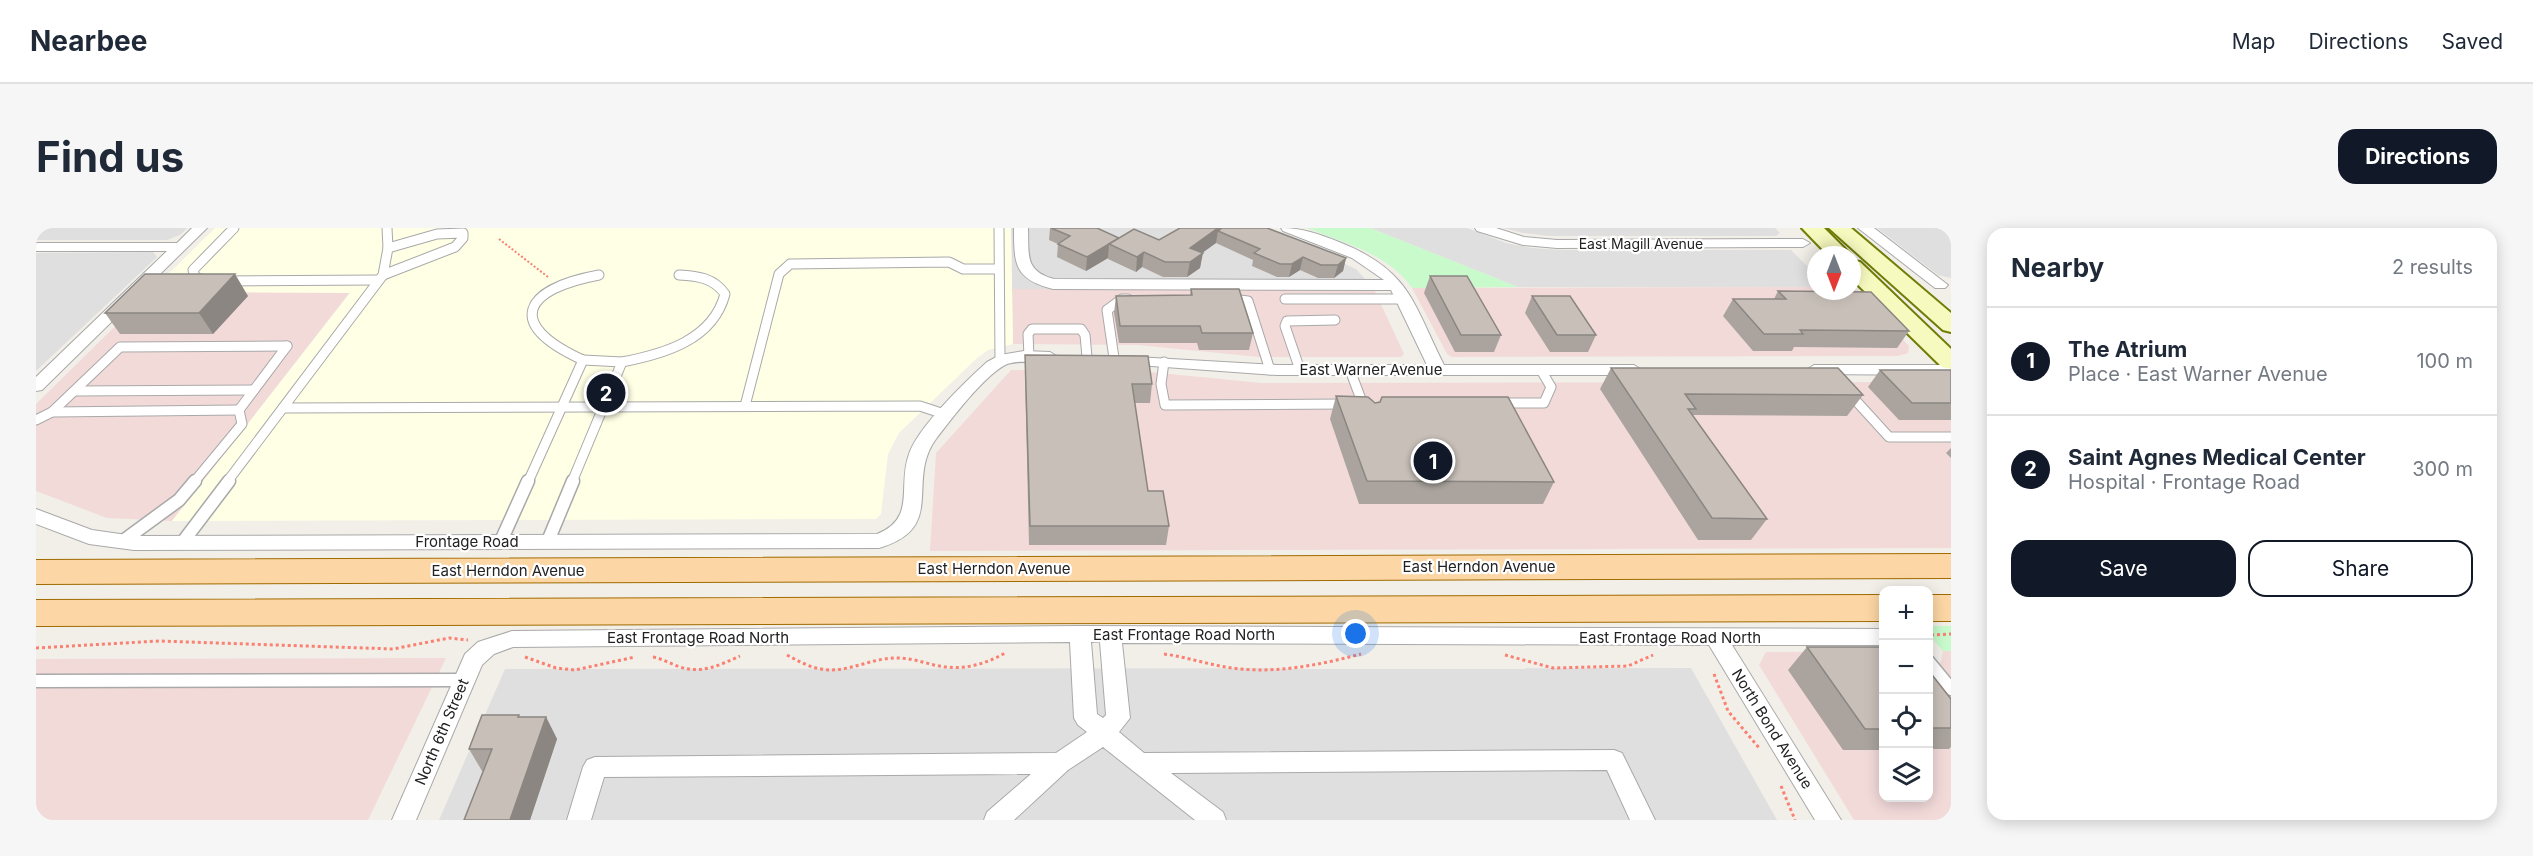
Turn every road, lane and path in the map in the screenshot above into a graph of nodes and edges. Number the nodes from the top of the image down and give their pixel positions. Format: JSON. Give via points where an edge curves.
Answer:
{"nodes":[{"id":1,"x":200,"y":228,"type":"edge"},
{"id":2,"x":234,"y":228,"type":"edge"},
{"id":3,"x":387,"y":228,"type":"edge"},
{"id":4,"x":999,"y":228,"type":"edge"},
{"id":5,"x":1021,"y":228,"type":"edge"},
{"id":6,"x":1288,"y":228,"type":"edge"},
{"id":7,"x":1482,"y":228,"type":"edge"},
{"id":8,"x":1787,"y":228,"type":"edge"},
{"id":9,"x":1839,"y":228,"type":"edge"},
{"id":10,"x":1865,"y":228,"type":"edge"},
{"id":11,"x":1808,"y":236,"type":"edge"},
{"id":12,"x":499,"y":239,"type":"dead end"},
{"id":13,"x":1825,"y":246,"type":"edge"},
{"id":14,"x":36,"y":247,"type":"edge"},
{"id":15,"x":181,"y":247,"type":"junction"},
{"id":16,"x":388,"y":248,"type":"junction"},
{"id":17,"x":999,"y":269,"type":"junction"},
{"id":18,"x":679,"y":274,"type":"dead end"},
{"id":19,"x":599,"y":275,"type":"dead end"},
{"id":20,"x":1861,"y":276,"type":"edge"},
{"id":21,"x":381,"y":278,"type":"junction"},
{"id":22,"x":552,"y":280,"type":"dead end"},
{"id":23,"x":1905,"y":284,"type":"junction"},
{"id":24,"x":1946,"y":285,"type":"edge"},
{"id":25,"x":1399,"y":292,"type":"junction"},
{"id":26,"x":1133,"y":299,"type":"edge"},
{"id":27,"x":1223,"y":299,"type":"edge"},
{"id":28,"x":1285,"y":299,"type":"dead end"},
{"id":29,"x":1335,"y":320,"type":"dead end"},
{"id":30,"x":1951,"y":325,"type":"edge"},
{"id":31,"x":1029,"y":357,"type":"junction"},
{"id":32,"x":1075,"y":357,"type":"junction"},
{"id":33,"x":1114,"y":358,"type":"junction"},
{"id":34,"x":584,"y":360,"type":"junction"},
{"id":35,"x":1000,"y":360,"type":"junction"},
{"id":36,"x":622,"y":362,"type":"junction"},
{"id":37,"x":1164,"y":362,"type":"junction"},
{"id":38,"x":1951,"y":362,"type":"edge"},
{"id":39,"x":1270,"y":370,"type":"junction"},
{"id":40,"x":1300,"y":370,"type":"junction"},
{"id":41,"x":1350,"y":370,"type":"junction"},
{"id":42,"x":1438,"y":370,"type":"junction"},
{"id":43,"x":1541,"y":370,"type":"junction"},
{"id":44,"x":1656,"y":370,"type":"edge"},
{"id":45,"x":1793,"y":370,"type":"edge"},
{"id":46,"x":1828,"y":370,"type":"junction"},
{"id":47,"x":1951,"y":370,"type":"edge"},
{"id":48,"x":36,"y":386,"type":"edge"},
{"id":49,"x":254,"y":390,"type":"junction"},
{"id":50,"x":75,"y":391,"type":"junction"},
{"id":51,"x":1488,"y":403,"type":"edge"},
{"id":52,"x":1362,"y":404,"type":"junction"},
{"id":53,"x":1374,"y":404,"type":"edge"},
{"id":54,"x":562,"y":406,"type":"junction"},
{"id":55,"x":604,"y":406,"type":"junction"},
{"id":56,"x":745,"y":406,"type":"junction"},
{"id":57,"x":283,"y":408,"type":"junction"},
{"id":58,"x":239,"y":410,"type":"junction"},
{"id":59,"x":52,"y":412,"type":"junction"},
{"id":60,"x":947,"y":415,"type":"junction"},
{"id":61,"x":1368,"y":419,"type":"edge"},
{"id":62,"x":36,"y":420,"type":"edge"},
{"id":63,"x":1951,"y":437,"type":"edge"},
{"id":64,"x":36,"y":516,"type":"edge"},
{"id":65,"x":123,"y":541,"type":"junction"},
{"id":66,"x":548,"y":541,"type":"junction"},
{"id":67,"x":501,"y":542,"type":"junction"},
{"id":68,"x":182,"y":543,"type":"junction"},
{"id":69,"x":1951,"y":566,"type":"edge"},
{"id":70,"x":36,"y":572,"type":"edge"},
{"id":71,"x":1879,"y":608,"type":"edge"},
{"id":72,"x":1951,"y":608,"type":"edge"},
{"id":73,"x":36,"y":613,"type":"edge"},
{"id":74,"x":1933,"y":619,"type":"edge"},
{"id":75,"x":1933,"y":623,"type":"edge"},
{"id":76,"x":1080,"y":634,"type":"junction"},
{"id":77,"x":1110,"y":634,"type":"junction"},
{"id":78,"x":1951,"y":634,"type":"edge"},
{"id":79,"x":1879,"y":637,"type":"edge"},
{"id":80,"x":1716,"y":638,"type":"junction"},
{"id":81,"x":36,"y":648,"type":"edge"},
{"id":82,"x":486,"y":648,"type":"junction"},
{"id":83,"x":1933,"y":665,"type":"edge"},
{"id":84,"x":1713,"y":671,"type":"dead end"},
{"id":85,"x":464,"y":680,"type":"junction"},
{"id":86,"x":36,"y":681,"type":"edge"},
{"id":87,"x":1951,"y":689,"type":"edge"},
{"id":88,"x":1103,"y":734,"type":"junction"},
{"id":89,"x":1762,"y":753,"type":"dead end"},
{"id":90,"x":1060,"y":763,"type":"junction"},
{"id":91,"x":1139,"y":763,"type":"junction"},
{"id":92,"x":1779,"y":780,"type":"dead end"},
{"id":93,"x":404,"y":820,"type":"edge"},
{"id":94,"x":579,"y":820,"type":"edge"},
{"id":95,"x":996,"y":820,"type":"edge"},
{"id":96,"x":1214,"y":820,"type":"edge"},
{"id":97,"x":1644,"y":820,"type":"edge"},
{"id":98,"x":1795,"y":820,"type":"edge"},
{"id":99,"x":1829,"y":820,"type":"edge"}],
"edges":[{"from":1,"to":15,"type":"street"},
{"from":2,"to":21,"type":"lane","via":[[194,270],[195,277],[208,281]]},
{"from":3,"to":16,"type":"lane"},
{"from":4,"to":17,"type":"lane"},
{"from":5,"to":25,"type":"street","via":[[1025,272],[1053,284]]},
{"from":6,"to":25,"type":"street","via":[[1356,256],[1380,270]]},
{"from":7,"to":11,"type":"street","name":"East Magill Avenue","via":[[1523,241],[1557,244]]},
{"from":8,"to":11,"type":"street"},
{"from":9,"to":23,"type":"main road"},
{"from":10,"to":24,"type":"street"},
{"from":11,"to":13,"type":"main road"},
{"from":12,"to":22,"type":"path"},
{"from":14,"to":15,"type":"street"},
{"from":15,"to":48,"type":"street"},
{"from":16,"to":21,"type":"lane"},
{"from":16,"to":21,"type":"lane","via":[[433,231],[458,229],[463,233],[455,247]]},
{"from":17,"to":35,"type":"lane"},
{"from":17,"to":56,"type":"lane","via":[[963,269],[949,262],[799,262],[785,266]]},
{"from":18,"to":36,"type":"lane","via":[[710,279],[722,288],[724,303],[717,318],[684,342],[660,353]]},
{"from":19,"to":34,"type":"lane","via":[[553,287],[532,310],[534,329],[540,336]]},
{"from":20,"to":38,"type":"main road"},
{"from":21,"to":57,"type":"lane"},
{"from":23,"to":24,"type":"street"},
{"from":23,"to":30,"type":"main road"},
{"from":25,"to":28,"type":"lane"},
{"from":25,"to":42,"type":"street"},
{"from":26,"to":33,"type":"lane","via":[[1122,299],[1107,310]]},
{"from":27,"to":39,"type":"lane","via":[[1248,301]]},
{"from":29,"to":40,"type":"lane","via":[[1287,321],[1285,326]]},
{"from":31,"to":32,"type":"street","name":"East Warner Avenue"},
{"from":31,"to":32,"type":"lane","via":[[1028,334],[1032,329],[1081,329],[1085,335]]},
{"from":31,"to":35,"type":"street","name":"East Warner Avenue"},
{"from":32,"to":33,"type":"street","name":"East Warner Avenue"},
{"from":33,"to":37,"type":"street","name":"East Warner Avenue"},
{"from":34,"to":36,"type":"lane"},
{"from":34,"to":54,"type":"lane"},
{"from":35,"to":60,"type":"street"},
{"from":36,"to":55,"type":"lane"},
{"from":37,"to":39,"type":"street","name":"East Warner Avenue"},
{"from":37,"to":52,"type":"lane","via":[[1161,384],[1165,405]]},
{"from":39,"to":40,"type":"street","name":"East Warner Avenue"},
{"from":40,"to":41,"type":"street","name":"East Warner Avenue"},
{"from":41,"to":42,"type":"street","name":"East Warner Avenue"},
{"from":41,"to":52,"type":"lane"},
{"from":42,"to":43,"type":"street","name":"East Warner Avenue"},
{"from":43,"to":44,"type":"street","name":"East Warner Avenue"},
{"from":43,"to":51,"type":"lane","via":[[1551,387],[1544,403]]},
{"from":45,"to":46,"type":"street"},
{"from":46,"to":47,"type":"street"},
{"from":46,"to":63,"type":"lane","via":[[1890,437]]},
{"from":49,"to":50,"type":"lane"},
{"from":49,"to":50,"type":"lane","via":[[286,346],[120,347]]},
{"from":49,"to":58,"type":"lane"},
{"from":50,"to":59,"type":"lane"},
{"from":52,"to":53,"type":"lane"},
{"from":52,"to":61,"type":"lane"},
{"from":54,"to":55,"type":"lane"},
{"from":54,"to":57,"type":"lane"},
{"from":54,"to":67,"type":"lane"},
{"from":55,"to":56,"type":"lane"},
{"from":55,"to":66,"type":"lane"},
{"from":56,"to":60,"type":"lane","via":[[920,406]]},
{"from":57,"to":68,"type":"lane"},
{"from":58,"to":59,"type":"lane"},
{"from":58,"to":65,"type":"lane","via":[[242,424],[179,500]]},
{"from":59,"to":62,"type":"lane"},
{"from":60,"to":66,"type":"street","name":"Frontage Road","via":[[920,448],[908,523],[900,532],[879,541]]},
{"from":64,"to":65,"type":"street","name":"Frontage Road","via":[[89,537]]},
{"from":65,"to":68,"type":"street","name":"Frontage Road"},
{"from":66,"to":67,"type":"street","name":"Frontage Road"},
{"from":67,"to":68,"type":"street","name":"Frontage Road"},
{"from":69,"to":70,"type":"main road","name":"East Herndon Avenue"},
{"from":71,"to":73,"type":"main road"},
{"from":72,"to":74,"type":"main road"},
{"from":75,"to":78,"type":"path"},
{"from":76,"to":77,"type":"street","name":"East Frontage Road North"},
{"from":76,"to":82,"type":"street","name":"East Frontage Road North","via":[[512,639]]},
{"from":76,"to":88,"type":"street","via":[[1086,718]]},
{"from":77,"to":80,"type":"street","name":"East Frontage Road North"},
{"from":77,"to":88,"type":"street","via":[[1118,718]]},
{"from":79,"to":80,"type":"street","name":"East Frontage Road North"},
{"from":80,"to":99,"type":"street","name":"North Bond Avenue"},
{"from":81,"to":82,"type":"path","via":[[159,641],[393,649],[449,638],[470,640]]},
{"from":82,"to":85,"type":"street","name":"North 6th Street","via":[[474,660]]},
{"from":83,"to":87,"type":"lane"},
{"from":84,"to":89,"type":"path","via":[[1728,711]]},
{"from":85,"to":86,"type":"lane"},
{"from":85,"to":93,"type":"street","name":"North 6th Street"},
{"from":88,"to":90,"type":"street"},
{"from":88,"to":91,"type":"street"},
{"from":90,"to":94,"type":"street","via":[[595,767]]},
{"from":90,"to":95,"type":"street"},
{"from":91,"to":96,"type":"street"},
{"from":91,"to":97,"type":"street","via":[[1614,760]]},
{"from":92,"to":98,"type":"path"}]}
